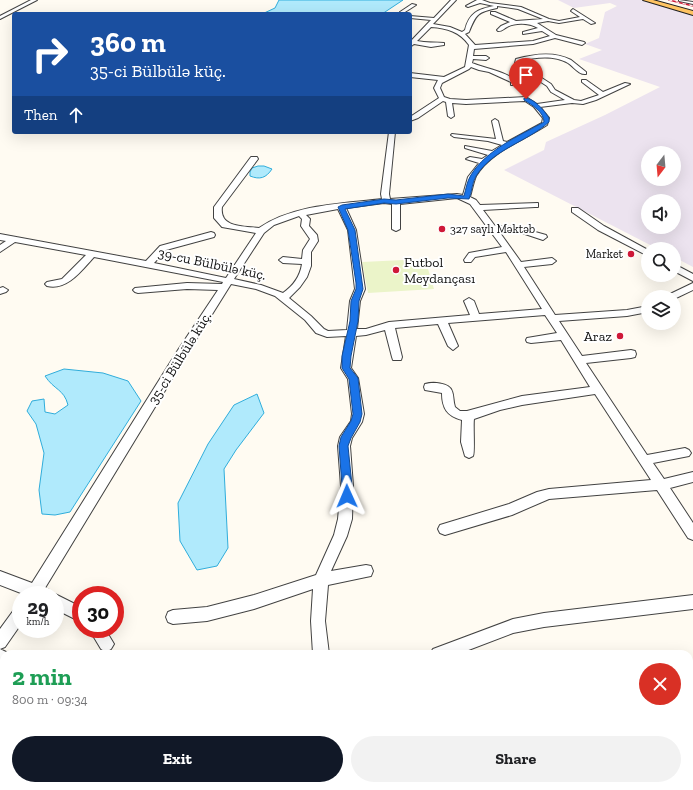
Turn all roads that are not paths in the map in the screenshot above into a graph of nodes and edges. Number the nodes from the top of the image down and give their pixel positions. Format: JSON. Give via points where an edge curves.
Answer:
{"nodes":[{"id":1,"x":35,"y":0,"type":"edge"},
{"id":2,"x":454,"y":0,"type":"edge"},
{"id":3,"x":545,"y":0,"type":"edge"},
{"id":4,"x":551,"y":0,"type":"edge"},
{"id":5,"x":646,"y":0,"type":"edge"},
{"id":6,"x":681,"y":0,"type":"edge"},
{"id":7,"x":479,"y":1,"type":"edge"},
{"id":8,"x":693,"y":3,"type":"edge"},
{"id":9,"x":414,"y":5,"type":"dead end"},
{"id":10,"x":502,"y":5,"type":"junction"},
{"id":11,"x":468,"y":6,"type":"dead end"},
{"id":12,"x":445,"y":8,"type":"junction"},
{"id":13,"x":453,"y":10,"type":"dead end"},
{"id":14,"x":572,"y":10,"type":"dead end"},
{"id":15,"x":402,"y":12,"type":"edge"},
{"id":16,"x":493,"y":13,"type":"dead end"},
{"id":17,"x":693,"y":13,"type":"edge"},
{"id":18,"x":585,"y":17,"type":"junction"},
{"id":19,"x":0,"y":18,"type":"edge"},
{"id":20,"x":412,"y":18,"type":"edge"},
{"id":21,"x":434,"y":19,"type":"junction"},
{"id":22,"x":548,"y":20,"type":"junction"},
{"id":23,"x":532,"y":22,"type":"junction"},
{"id":24,"x":515,"y":23,"type":"junction"},
{"id":25,"x":593,"y":23,"type":"dead end"},
{"id":26,"x":430,"y":25,"type":"junction"},
{"id":27,"x":542,"y":29,"type":"junction"},
{"id":28,"x":500,"y":30,"type":"dead end"},
{"id":29,"x":463,"y":33,"type":"junction"},
{"id":30,"x":525,"y":33,"type":"dead end"},
{"id":31,"x":554,"y":36,"type":"junction"},
{"id":32,"x":490,"y":39,"type":"dead end"},
{"id":33,"x":412,"y":41,"type":"edge"},
{"id":34,"x":412,"y":42,"type":"edge"},
{"id":35,"x":582,"y":43,"type":"dead end"},
{"id":36,"x":442,"y":44,"type":"dead end"},
{"id":37,"x":470,"y":44,"type":"junction"},
{"id":38,"x":519,"y":44,"type":"junction"},
{"id":39,"x":470,"y":57,"type":"junction"},
{"id":40,"x":543,"y":57,"type":"junction"},
{"id":41,"x":486,"y":58,"type":"dead end"},
{"id":42,"x":470,"y":64,"type":"junction"},
{"id":43,"x":428,"y":69,"type":"dead end"},
{"id":44,"x":584,"y":73,"type":"dead end"},
{"id":45,"x":412,"y":75,"type":"edge"},
{"id":46,"x":429,"y":76,"type":"junction"},
{"id":47,"x":444,"y":79,"type":"junction"},
{"id":48,"x":584,"y":81,"type":"dead end"},
{"id":49,"x":513,"y":84,"type":"dead end"},
{"id":50,"x":627,"y":84,"type":"dead end"},
{"id":51,"x":603,"y":95,"type":"junction"},
{"id":52,"x":442,"y":98,"type":"junction"},
{"id":53,"x":449,"y":101,"type":"junction"},
{"id":54,"x":572,"y":101,"type":"junction"},
{"id":55,"x":536,"y":106,"type":"junction"},
{"id":56,"x":451,"y":116,"type":"dead end"},
{"id":57,"x":412,"y":118,"type":"edge"},
{"id":58,"x":495,"y":121,"type":"dead end"},
{"id":59,"x":392,"y":134,"type":"edge"},
{"id":60,"x":454,"y":135,"type":"dead end"},
{"id":61,"x":500,"y":141,"type":"junction"},
{"id":62,"x":508,"y":145,"type":"junction"},
{"id":63,"x":467,"y":147,"type":"dead end"},
{"id":64,"x":494,"y":154,"type":"junction"},
{"id":65,"x":254,"y":159,"type":"dead end"},
{"id":66,"x":470,"y":159,"type":"dead end"},
{"id":67,"x":485,"y":162,"type":"junction"},
{"id":68,"x":466,"y":198,"type":"junction"},
{"id":69,"x":384,"y":201,"type":"junction"},
{"id":70,"x":396,"y":202,"type":"junction"},
{"id":71,"x":534,"y":205,"type":"dead end"},
{"id":72,"x":342,"y":207,"type":"junction"},
{"id":73,"x":477,"y":208,"type":"junction"},
{"id":74,"x":576,"y":210,"type":"dead end"},
{"id":75,"x":301,"y":214,"type":"junction"},
{"id":76,"x":493,"y":228,"type":"junction"},
{"id":77,"x":396,"y":229,"type":"dead end"},
{"id":78,"x":261,"y":231,"type":"junction"},
{"id":79,"x":211,"y":235,"type":"dead end"},
{"id":80,"x":0,"y":237,"type":"edge"},
{"id":81,"x":543,"y":237,"type":"dead end"},
{"id":82,"x":14,"y":239,"type":"junction"},
{"id":83,"x":0,"y":249,"type":"edge"},
{"id":84,"x":508,"y":249,"type":"junction"},
{"id":85,"x":641,"y":249,"type":"edge"},
{"id":86,"x":93,"y":253,"type":"junction"},
{"id":87,"x":283,"y":260,"type":"dead end"},
{"id":88,"x":468,"y":260,"type":"dead end"},
{"id":89,"x":552,"y":261,"type":"dead end"},
{"id":90,"x":307,"y":262,"type":"junction"},
{"id":91,"x":148,"y":264,"type":"junction"},
{"id":92,"x":518,"y":265,"type":"junction"},
{"id":93,"x":681,"y":271,"type":"edge"},
{"id":94,"x":693,"y":278,"type":"edge"},
{"id":95,"x":50,"y":284,"type":"dead end"},
{"id":96,"x":227,"y":284,"type":"junction"},
{"id":97,"x":693,"y":286,"type":"edge"},
{"id":98,"x":138,"y":290,"type":"dead end"},
{"id":99,"x":681,"y":292,"type":"edge"},
{"id":100,"x":283,"y":298,"type":"junction"},
{"id":101,"x":469,"y":301,"type":"dead end"},
{"id":102,"x":641,"y":310,"type":"edge"},
{"id":103,"x":550,"y":315,"type":"junction"},
{"id":104,"x":476,"y":318,"type":"junction"},
{"id":105,"x":442,"y":321,"type":"junction"},
{"id":106,"x":389,"y":325,"type":"junction"},
{"id":107,"x":351,"y":334,"type":"junction"},
{"id":108,"x":563,"y":336,"type":"junction"},
{"id":109,"x":531,"y":340,"type":"dead end"},
{"id":110,"x":453,"y":346,"type":"dead end"},
{"id":111,"x":631,"y":354,"type":"dead end"},
{"id":112,"x":396,"y":357,"type":"dead end"},
{"id":113,"x":578,"y":360,"type":"junction"},
{"id":114,"x":429,"y":387,"type":"dead end"},
{"id":115,"x":598,"y":390,"type":"junction"},
{"id":116,"x":468,"y":416,"type":"junction"},
{"id":117,"x":469,"y":453,"type":"dead end"},
{"id":118,"x":685,"y":453,"type":"dead end"},
{"id":119,"x":644,"y":460,"type":"junction"},
{"id":120,"x":693,"y":477,"type":"edge"},
{"id":121,"x":660,"y":485,"type":"junction"},
{"id":122,"x":689,"y":522,"type":"edge"},
{"id":123,"x":445,"y":529,"type":"dead end"},
{"id":124,"x":693,"y":534,"type":"edge"},
{"id":125,"x":366,"y":571,"type":"dead end"},
{"id":126,"x":0,"y":578,"type":"edge"},
{"id":127,"x":321,"y":580,"type":"junction"},
{"id":128,"x":19,"y":586,"type":"edge"},
{"id":129,"x":43,"y":586,"type":"edge"},
{"id":130,"x":693,"y":602,"type":"edge"},
{"id":131,"x":172,"y":617,"type":"dead end"},
{"id":132,"x":12,"y":625,"type":"edge"},
{"id":133,"x":102,"y":638,"type":"edge"},
{"id":134,"x":0,"y":642,"type":"edge"},
{"id":135,"x":106,"y":644,"type":"dead end"},
{"id":136,"x":321,"y":650,"type":"edge"},
{"id":137,"x":448,"y":650,"type":"edge"}],
"edges":[{"from":1,"to":19,"type":"street"},
{"from":2,"to":12,"type":"street"},
{"from":3,"to":4,"type":"street"},
{"from":5,"to":17,"type":"main road"},
{"from":6,"to":8,"type":"street"},
{"from":7,"to":10,"type":"street"},
{"from":7,"to":11,"type":"street"},
{"from":9,"to":15,"type":"street"},
{"from":10,"to":22,"type":"street","via":[[533,13]]},
{"from":10,"to":29,"type":"street","via":[[480,10],[469,22],[467,31]]},
{"from":12,"to":13,"type":"street"},
{"from":12,"to":21,"type":"street"},
{"from":14,"to":18,"type":"street"},
{"from":16,"to":24,"type":"street"},
{"from":18,"to":22,"type":"street","via":[[559,22]]},
{"from":18,"to":25,"type":"street"},
{"from":20,"to":21,"type":"street"},
{"from":21,"to":26,"type":"street"},
{"from":22,"to":23,"type":"street"},
{"from":23,"to":24,"type":"street"},
{"from":23,"to":27,"type":"street"},
{"from":24,"to":28,"type":"street"},
{"from":26,"to":29,"type":"street","via":[[448,24]]},
{"from":26,"to":33,"type":"street"},
{"from":27,"to":30,"type":"street"},
{"from":27,"to":31,"type":"street"},
{"from":29,"to":37,"type":"street"},
{"from":31,"to":35,"type":"street"},
{"from":31,"to":38,"type":"street"},
{"from":32,"to":37,"type":"street"},
{"from":34,"to":36,"type":"street","via":[[431,46]]},
{"from":37,"to":38,"type":"street"},
{"from":37,"to":39,"type":"street"},
{"from":38,"to":40,"type":"street"},
{"from":39,"to":41,"type":"street"},
{"from":39,"to":42,"type":"street"},
{"from":40,"to":44,"type":"street","via":[[565,59]]},
{"from":40,"to":54,"type":"street","via":[[520,59],[518,63],[549,85],[553,91]]},
{"from":42,"to":47,"type":"street","via":[[462,71]]},
{"from":42,"to":49,"type":"street","via":[[509,78],[515,82]]},
{"from":43,"to":46,"type":"street"},
{"from":45,"to":46,"type":"street"},
{"from":46,"to":47,"type":"street"},
{"from":47,"to":52,"type":"street","via":[[438,85]]},
{"from":48,"to":51,"type":"street"},
{"from":50,"to":51,"type":"street"},
{"from":51,"to":54,"type":"street","via":[[581,104]]},
{"from":52,"to":53,"type":"street"},
{"from":52,"to":57,"type":"street"},
{"from":53,"to":55,"type":"street","via":[[488,102],[526,96]]},
{"from":53,"to":56,"type":"street"},
{"from":54,"to":55,"type":"street"},
{"from":55,"to":62,"type":"street","via":[[546,118],[546,122]]},
{"from":58,"to":61,"type":"street"},
{"from":59,"to":69,"type":"street"},
{"from":60,"to":61,"type":"street"},
{"from":61,"to":62,"type":"street"},
{"from":62,"to":64,"type":"street"},
{"from":63,"to":64,"type":"street"},
{"from":64,"to":67,"type":"street"},
{"from":65,"to":78,"type":"street","via":[[216,212],[220,222],[225,225]]},
{"from":66,"to":67,"type":"street"},
{"from":67,"to":68,"type":"street","via":[[473,176]]},
{"from":68,"to":70,"type":"street","name":"35-ci Bülbülə küç.","via":[[448,196]]},
{"from":68,"to":73,"type":"street"},
{"from":69,"to":70,"type":"street","name":"35-ci Bülbülə küç."},
{"from":69,"to":72,"type":"street","name":"35-ci Bülbülə küç."},
{"from":70,"to":77,"type":"street"},
{"from":71,"to":73,"type":"street"},
{"from":72,"to":75,"type":"street","name":"35-ci Bülbülə küç."},
{"from":72,"to":107,"type":"street","via":[[352,230],[360,283]]},
{"from":73,"to":76,"type":"street"},
{"from":74,"to":85,"type":"street","via":[[601,228]]},
{"from":75,"to":78,"type":"street","name":"35-ci Bülbülə küç.","via":[[270,224]]},
{"from":75,"to":90,"type":"street","via":[[306,219],[305,226],[314,238],[313,245],[307,251]]},
{"from":76,"to":81,"type":"street","via":[[514,228]]},
{"from":76,"to":84,"type":"street"},
{"from":78,"to":96,"type":"street","name":"35-ci Bülbülə küç."},
{"from":79,"to":91,"type":"street","via":[[163,248]]},
{"from":80,"to":82,"type":"street","name":"39-cu Bülbülə küç."},
{"from":82,"to":83,"type":"street"},
{"from":82,"to":86,"type":"street","name":"39-cu Bülbülə küç."},
{"from":84,"to":88,"type":"street","via":[[472,255]]},
{"from":84,"to":92,"type":"street"},
{"from":86,"to":91,"type":"street","name":"39-cu Bülbülə küç."},
{"from":86,"to":95,"type":"street","via":[[70,277]]},
{"from":87,"to":90,"type":"street"},
{"from":89,"to":92,"type":"street"},
{"from":90,"to":100,"type":"street","via":[[306,269],[292,292]]},
{"from":91,"to":96,"type":"street","name":"39-cu Bülbülə küç."},
{"from":92,"to":103,"type":"street"},
{"from":93,"to":94,"type":"street"},
{"from":96,"to":98,"type":"street"},
{"from":96,"to":100,"type":"street","name":"39-cu Bülbülə küç.","via":[[270,291]]},
{"from":96,"to":129,"type":"street","name":"35-ci Bülbülə küç.","via":[[182,353]]},
{"from":97,"to":99,"type":"street"},
{"from":100,"to":107,"type":"street","name":"39-cu Bülbülə küç.","via":[[323,333]]},
{"from":101,"to":104,"type":"street"},
{"from":102,"to":103,"type":"street","name":"39-cu Bülbülə küç."},
{"from":103,"to":104,"type":"street","name":"39-cu Bülbülə küç."},
{"from":103,"to":108,"type":"street"},
{"from":104,"to":105,"type":"street","name":"39-cu Bülbülə küç."},
{"from":105,"to":106,"type":"street","name":"39-cu Bülbülə küç."},
{"from":105,"to":110,"type":"street"},
{"from":106,"to":107,"type":"street","name":"39-cu Bülbülə küç."},
{"from":106,"to":112,"type":"street"},
{"from":107,"to":127,"type":"street","via":[[346,368],[353,378],[358,414],[344,446],[347,486],[345,518]]},
{"from":108,"to":109,"type":"street"},
{"from":108,"to":113,"type":"street"},
{"from":111,"to":113,"type":"street"},
{"from":113,"to":115,"type":"street"},
{"from":114,"to":116,"type":"street","via":[[446,390],[448,404],[452,410]]},
{"from":115,"to":116,"type":"street","via":[[509,403]]},
{"from":115,"to":119,"type":"street"},
{"from":116,"to":117,"type":"street"},
{"from":118,"to":119,"type":"street"},
{"from":119,"to":121,"type":"street"},
{"from":120,"to":121,"type":"street"},
{"from":121,"to":122,"type":"street"},
{"from":121,"to":123,"type":"street","via":[[549,494],[512,509]]},
{"from":122,"to":124,"type":"street"},
{"from":125,"to":127,"type":"street"},
{"from":126,"to":128,"type":"street"},
{"from":127,"to":131,"type":"street","via":[[207,614]]},
{"from":127,"to":136,"type":"street","via":[[318,621]]},
{"from":130,"to":137,"type":"street","via":[[527,623],[494,632]]},
{"from":132,"to":134,"type":"street"},
{"from":133,"to":135,"type":"street"}]}
